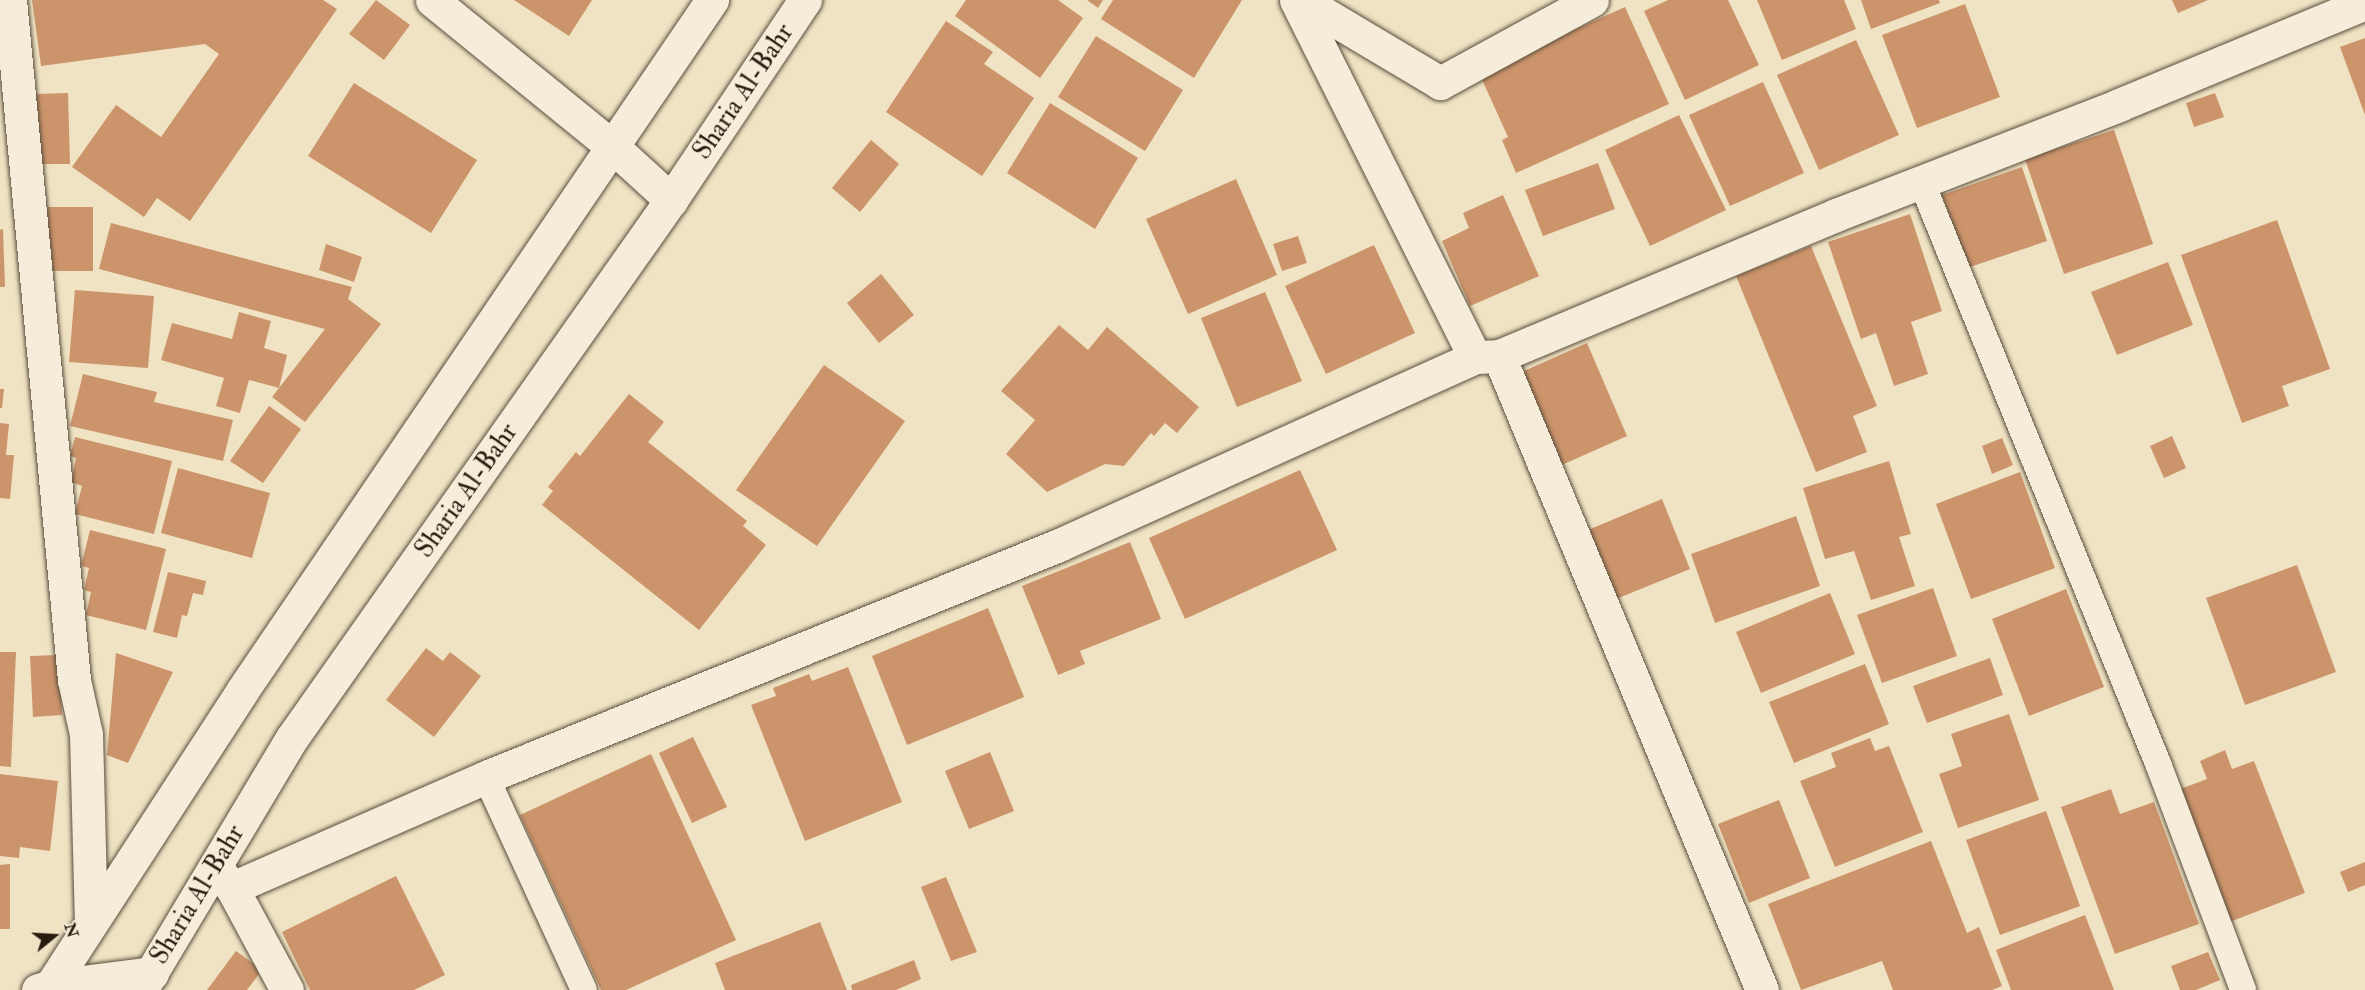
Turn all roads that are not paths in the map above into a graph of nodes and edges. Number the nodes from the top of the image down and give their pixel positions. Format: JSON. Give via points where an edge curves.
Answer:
{"nodes":[{"id":1,"x":10,"y":0,"type":"edge"},
{"id":2,"x":432,"y":0,"type":"edge"},
{"id":3,"x":712,"y":0,"type":"edge"},
{"id":4,"x":805,"y":0,"type":"edge"},
{"id":5,"x":1299,"y":0,"type":"edge"},
{"id":6,"x":1592,"y":0,"type":"edge"},
{"id":7,"x":2365,"y":3,"type":"edge"},
{"id":8,"x":613,"y":147,"type":"junction"},
{"id":9,"x":1921,"y":181,"type":"junction"},
{"id":10,"x":671,"y":200,"type":"junction"},
{"id":11,"x":1487,"y":357,"type":"junction"},
{"id":12,"x":486,"y":777,"type":"junction"},
{"id":13,"x":224,"y":878,"type":"junction"},
{"id":14,"x":91,"y":923,"type":"junction"},
{"id":15,"x":146,"y":981,"type":"edge"},
{"id":16,"x":46,"y":989,"type":"edge"},
{"id":17,"x":288,"y":990,"type":"edge"},
{"id":18,"x":584,"y":990,"type":"edge"},
{"id":19,"x":1762,"y":990,"type":"edge"},
{"id":20,"x":2243,"y":990,"type":"edge"}],
"edges":[{"from":1,"to":14,"type":"street","via":[[74,680],[86,734]]},
{"from":2,"to":8,"type":"street"},
{"from":3,"to":8,"type":"street"},
{"from":4,"to":10,"type":"street","name":"Sharia Al-Bahr"},
{"from":5,"to":6,"type":"street","via":[[1440,83]]},
{"from":5,"to":11,"type":"street"},
{"from":7,"to":9,"type":"street","via":[[2120,105]]},
{"from":8,"to":10,"type":"street"},
{"from":8,"to":14,"type":"street","via":[[242,691]]},
{"from":9,"to":11,"type":"street"},
{"from":9,"to":20,"type":"lane","via":[[2159,766]]},
{"from":10,"to":13,"type":"street","name":"Sharia Al-Bahr","via":[[292,738]]},
{"from":11,"to":12,"type":"street","via":[[1059,545]]},
{"from":11,"to":19,"type":"street"},
{"from":12,"to":13,"type":"street"},
{"from":12,"to":18,"type":"lane"},
{"from":13,"to":15,"type":"street","name":"Sharia Al-Bahr"},
{"from":13,"to":17,"type":"street"},
{"from":14,"to":16,"type":"street"},
{"from":15,"to":16,"type":"street"}]}
